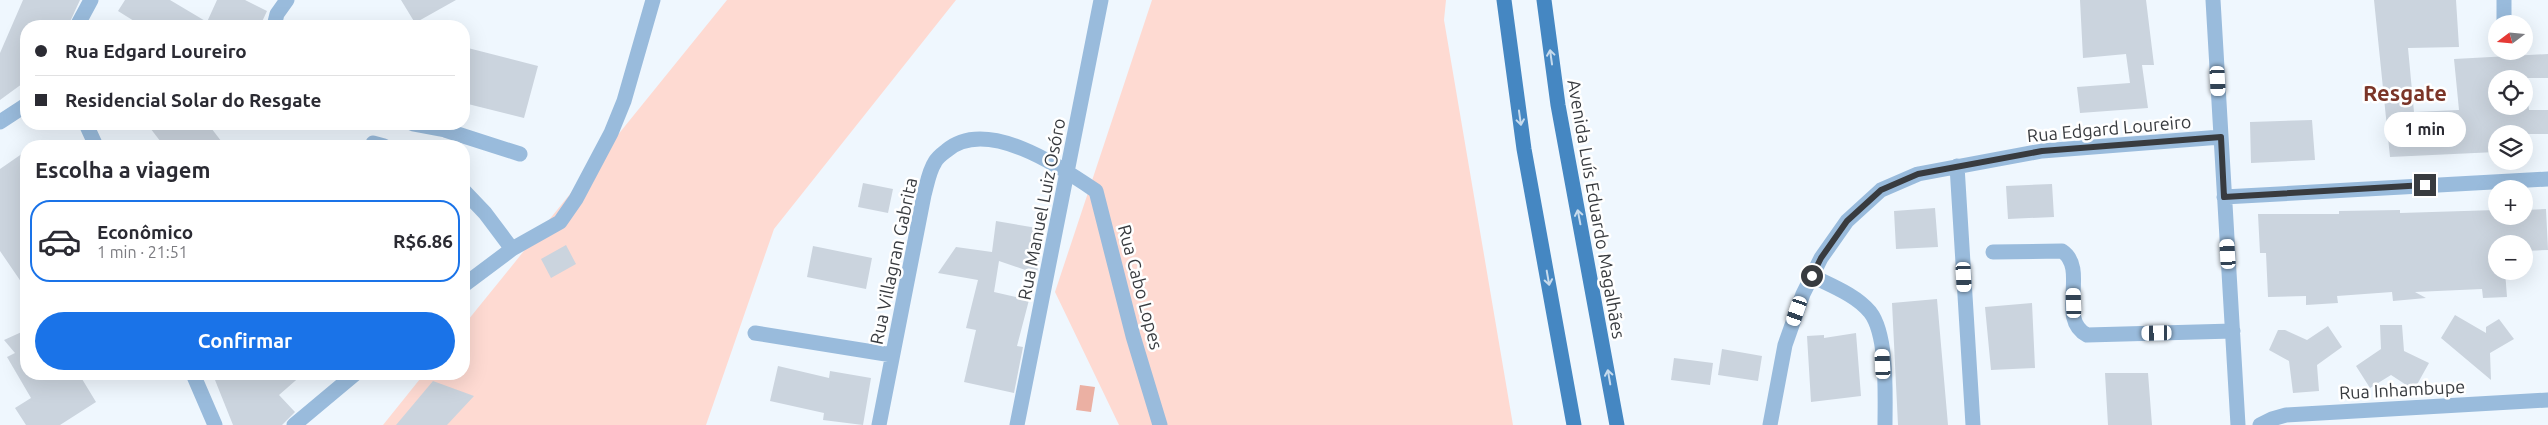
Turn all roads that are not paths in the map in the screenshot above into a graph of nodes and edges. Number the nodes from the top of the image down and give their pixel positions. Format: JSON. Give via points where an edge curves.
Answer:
{"nodes":[{"id":1,"x":90,"y":0,"type":"edge"},
{"id":2,"x":287,"y":0,"type":"edge"},
{"id":3,"x":653,"y":0,"type":"edge"},
{"id":4,"x":1101,"y":0,"type":"edge"},
{"id":5,"x":1504,"y":0,"type":"edge"},
{"id":6,"x":1544,"y":0,"type":"edge"},
{"id":7,"x":2213,"y":0,"type":"edge"},
{"id":8,"x":2504,"y":0,"type":"edge"},
{"id":9,"x":2504,"y":15,"type":"edge"},
{"id":10,"x":80,"y":20,"type":"edge"},
{"id":11,"x":276,"y":20,"type":"edge"},
{"id":12,"x":20,"y":109,"type":"edge"},
{"id":13,"x":0,"y":122,"type":"edge"},
{"id":14,"x":444,"y":130,"type":"edge"},
{"id":15,"x":2221,"y":137,"type":"junction"},
{"id":16,"x":520,"y":154,"type":"dead end"},
{"id":17,"x":1957,"y":166,"type":"junction"},
{"id":18,"x":1068,"y":171,"type":"junction"},
{"id":19,"x":2548,"y":179,"type":"edge"},
{"id":20,"x":2224,"y":197,"type":"junction"},
{"id":21,"x":470,"y":198,"type":"edge"},
{"id":22,"x":512,"y":249,"type":"junction"},
{"id":23,"x":1992,"y":252,"type":"dead end"},
{"id":24,"x":1812,"y":276,"type":"junction"},
{"id":25,"x":470,"y":280,"type":"edge"},
{"id":26,"x":2233,"y":331,"type":"junction"},
{"id":27,"x":755,"y":333,"type":"dead end"},
{"id":28,"x":892,"y":355,"type":"junction"},
{"id":29,"x":196,"y":380,"type":"edge"},
{"id":30,"x":348,"y":380,"type":"edge"},
{"id":31,"x":2548,"y":400,"type":"edge"},
{"id":32,"x":215,"y":425,"type":"edge"},
{"id":33,"x":294,"y":425,"type":"edge"},
{"id":34,"x":879,"y":425,"type":"edge"},
{"id":35,"x":1017,"y":425,"type":"edge"},
{"id":36,"x":1160,"y":425,"type":"edge"},
{"id":37,"x":1574,"y":425,"type":"edge"},
{"id":38,"x":1617,"y":425,"type":"edge"},
{"id":39,"x":1770,"y":425,"type":"edge"},
{"id":40,"x":1885,"y":425,"type":"edge"},
{"id":41,"x":1973,"y":425,"type":"edge"},
{"id":42,"x":2238,"y":425,"type":"edge"},
{"id":43,"x":2260,"y":425,"type":"edge"}],
"edges":[{"from":1,"to":10,"type":"street"},
{"from":2,"to":11,"type":"street"},
{"from":3,"to":22,"type":"street","via":[[624,101],[576,200],[560,222]]},
{"from":4,"to":18,"type":"street","name":"Rua Manuel Luiz Osóro"},
{"from":5,"to":37,"type":"main road","one_way":true,"via":[[1524,149]]},
{"from":38,"to":6,"type":"main road","name":"Avenida Luís Eduardo Magalhães","one_way":true,"via":[[1558,105]]},
{"from":7,"to":15,"type":"street"},
{"from":8,"to":9,"type":"street"},
{"from":12,"to":13,"type":"street"},
{"from":14,"to":16,"type":"street"},
{"from":15,"to":17,"type":"street","name":"Rua Edgard Loureiro","via":[[2042,151]]},
{"from":15,"to":20,"type":"street"},
{"from":17,"to":24,"type":"street","name":"Rua Edgard Loureiro","via":[[1918,174],[1881,190],[1847,221]]},
{"from":17,"to":41,"type":"street"},
{"from":18,"to":28,"type":"street","name":"Rua Villagran Gabrita","via":[[1004,142],[974,138],[952,146],[935,161],[924,195]]},
{"from":18,"to":35,"type":"street","name":"Rua Manuel Luiz Osóro"},
{"from":18,"to":36,"type":"street","name":"Rua Cabo Lopes","via":[[1096,191],[1133,336]]},
{"from":19,"to":20,"type":"street"},
{"from":20,"to":26,"type":"street"},
{"from":21,"to":22,"type":"street"},
{"from":22,"to":25,"type":"street"},
{"from":23,"to":26,"type":"street","via":[[2062,251],[2070,257],[2074,321],[2088,335]]},
{"from":24,"to":39,"type":"street","name":"Rua Edgard Loureiro","via":[[1785,345]]},
{"from":24,"to":40,"type":"street","via":[[1856,299],[1877,322],[1882,344]]},
{"from":26,"to":42,"type":"street"},
{"from":27,"to":28,"type":"street"},
{"from":28,"to":34,"type":"street","name":"Rua Villagran Gabrita"},
{"from":29,"to":32,"type":"street"},
{"from":30,"to":33,"type":"street"},
{"from":31,"to":43,"type":"street","name":"Rua Inhambupe","via":[[2286,415]]}]}
